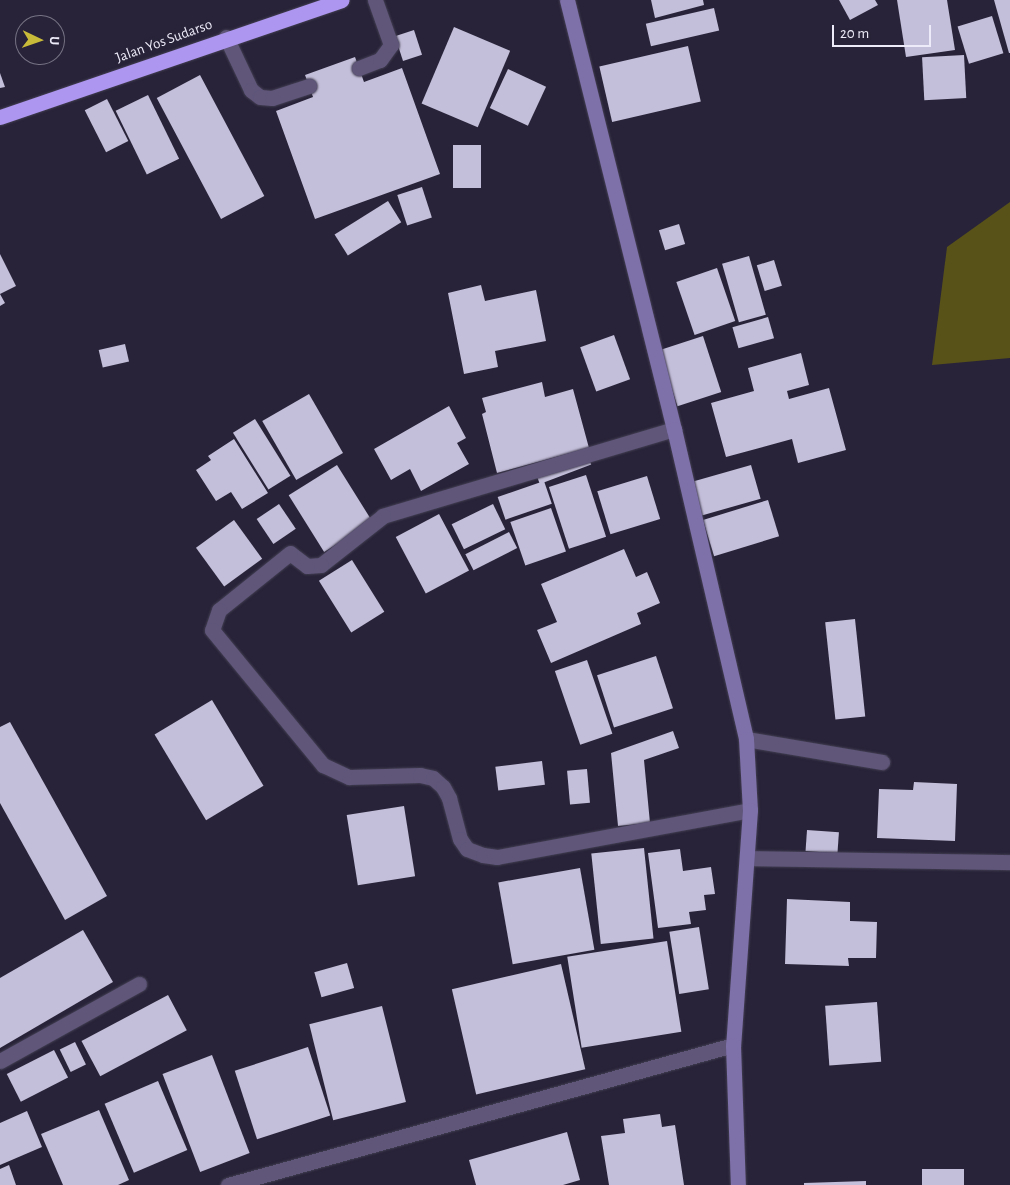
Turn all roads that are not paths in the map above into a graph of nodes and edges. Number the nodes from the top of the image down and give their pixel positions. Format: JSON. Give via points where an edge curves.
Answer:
{"nodes":[{"id":1,"x":341,"y":0,"type":"edge"},
{"id":2,"x":375,"y":0,"type":"edge"},
{"id":3,"x":567,"y":0,"type":"edge"},
{"id":4,"x":226,"y":37,"type":"junction"},
{"id":5,"x":359,"y":68,"type":"dead end"},
{"id":6,"x":309,"y":86,"type":"dead end"},
{"id":7,"x":0,"y":117,"type":"edge"},
{"id":8,"x":674,"y":429,"type":"junction"},
{"id":9,"x":746,"y":738,"type":"junction"},
{"id":10,"x":882,"y":762,"type":"dead end"},
{"id":11,"x":750,"y":810,"type":"junction"},
{"id":12,"x":748,"y":858,"type":"junction"},
{"id":13,"x":1010,"y":862,"type":"edge"},
{"id":14,"x":139,"y":984,"type":"dead end"},
{"id":15,"x":733,"y":1045,"type":"junction"},
{"id":16,"x":0,"y":1062,"type":"edge"},
{"id":17,"x":228,"y":1185,"type":"edge"},
{"id":18,"x":738,"y":1185,"type":"edge"}],
"edges":[{"from":1,"to":4,"type":"highway","name":"Jalan Yos Sudarso"},
{"from":2,"to":5,"type":"street","via":[[391,45],[380,60]]},
{"from":3,"to":8,"type":"street"},
{"from":4,"to":6,"type":"street","via":[[251,90],[260,97],[272,98]]},
{"from":4,"to":7,"type":"highway","name":"Jalan Yos Sudarso"},
{"from":8,"to":9,"type":"street"},
{"from":8,"to":11,"type":"street","via":[[383,516],[321,565],[307,566],[290,553],[219,610],[212,630],[323,765],[349,776],[420,775],[433,778],[449,798],[460,840],[467,849],[483,855],[497,857]]},
{"from":9,"to":10,"type":"street"},
{"from":9,"to":11,"type":"street"},
{"from":11,"to":12,"type":"street"},
{"from":12,"to":13,"type":"street"},
{"from":12,"to":15,"type":"street"},
{"from":14,"to":16,"type":"street"},
{"from":15,"to":17,"type":"street"},
{"from":15,"to":18,"type":"street"}]}
